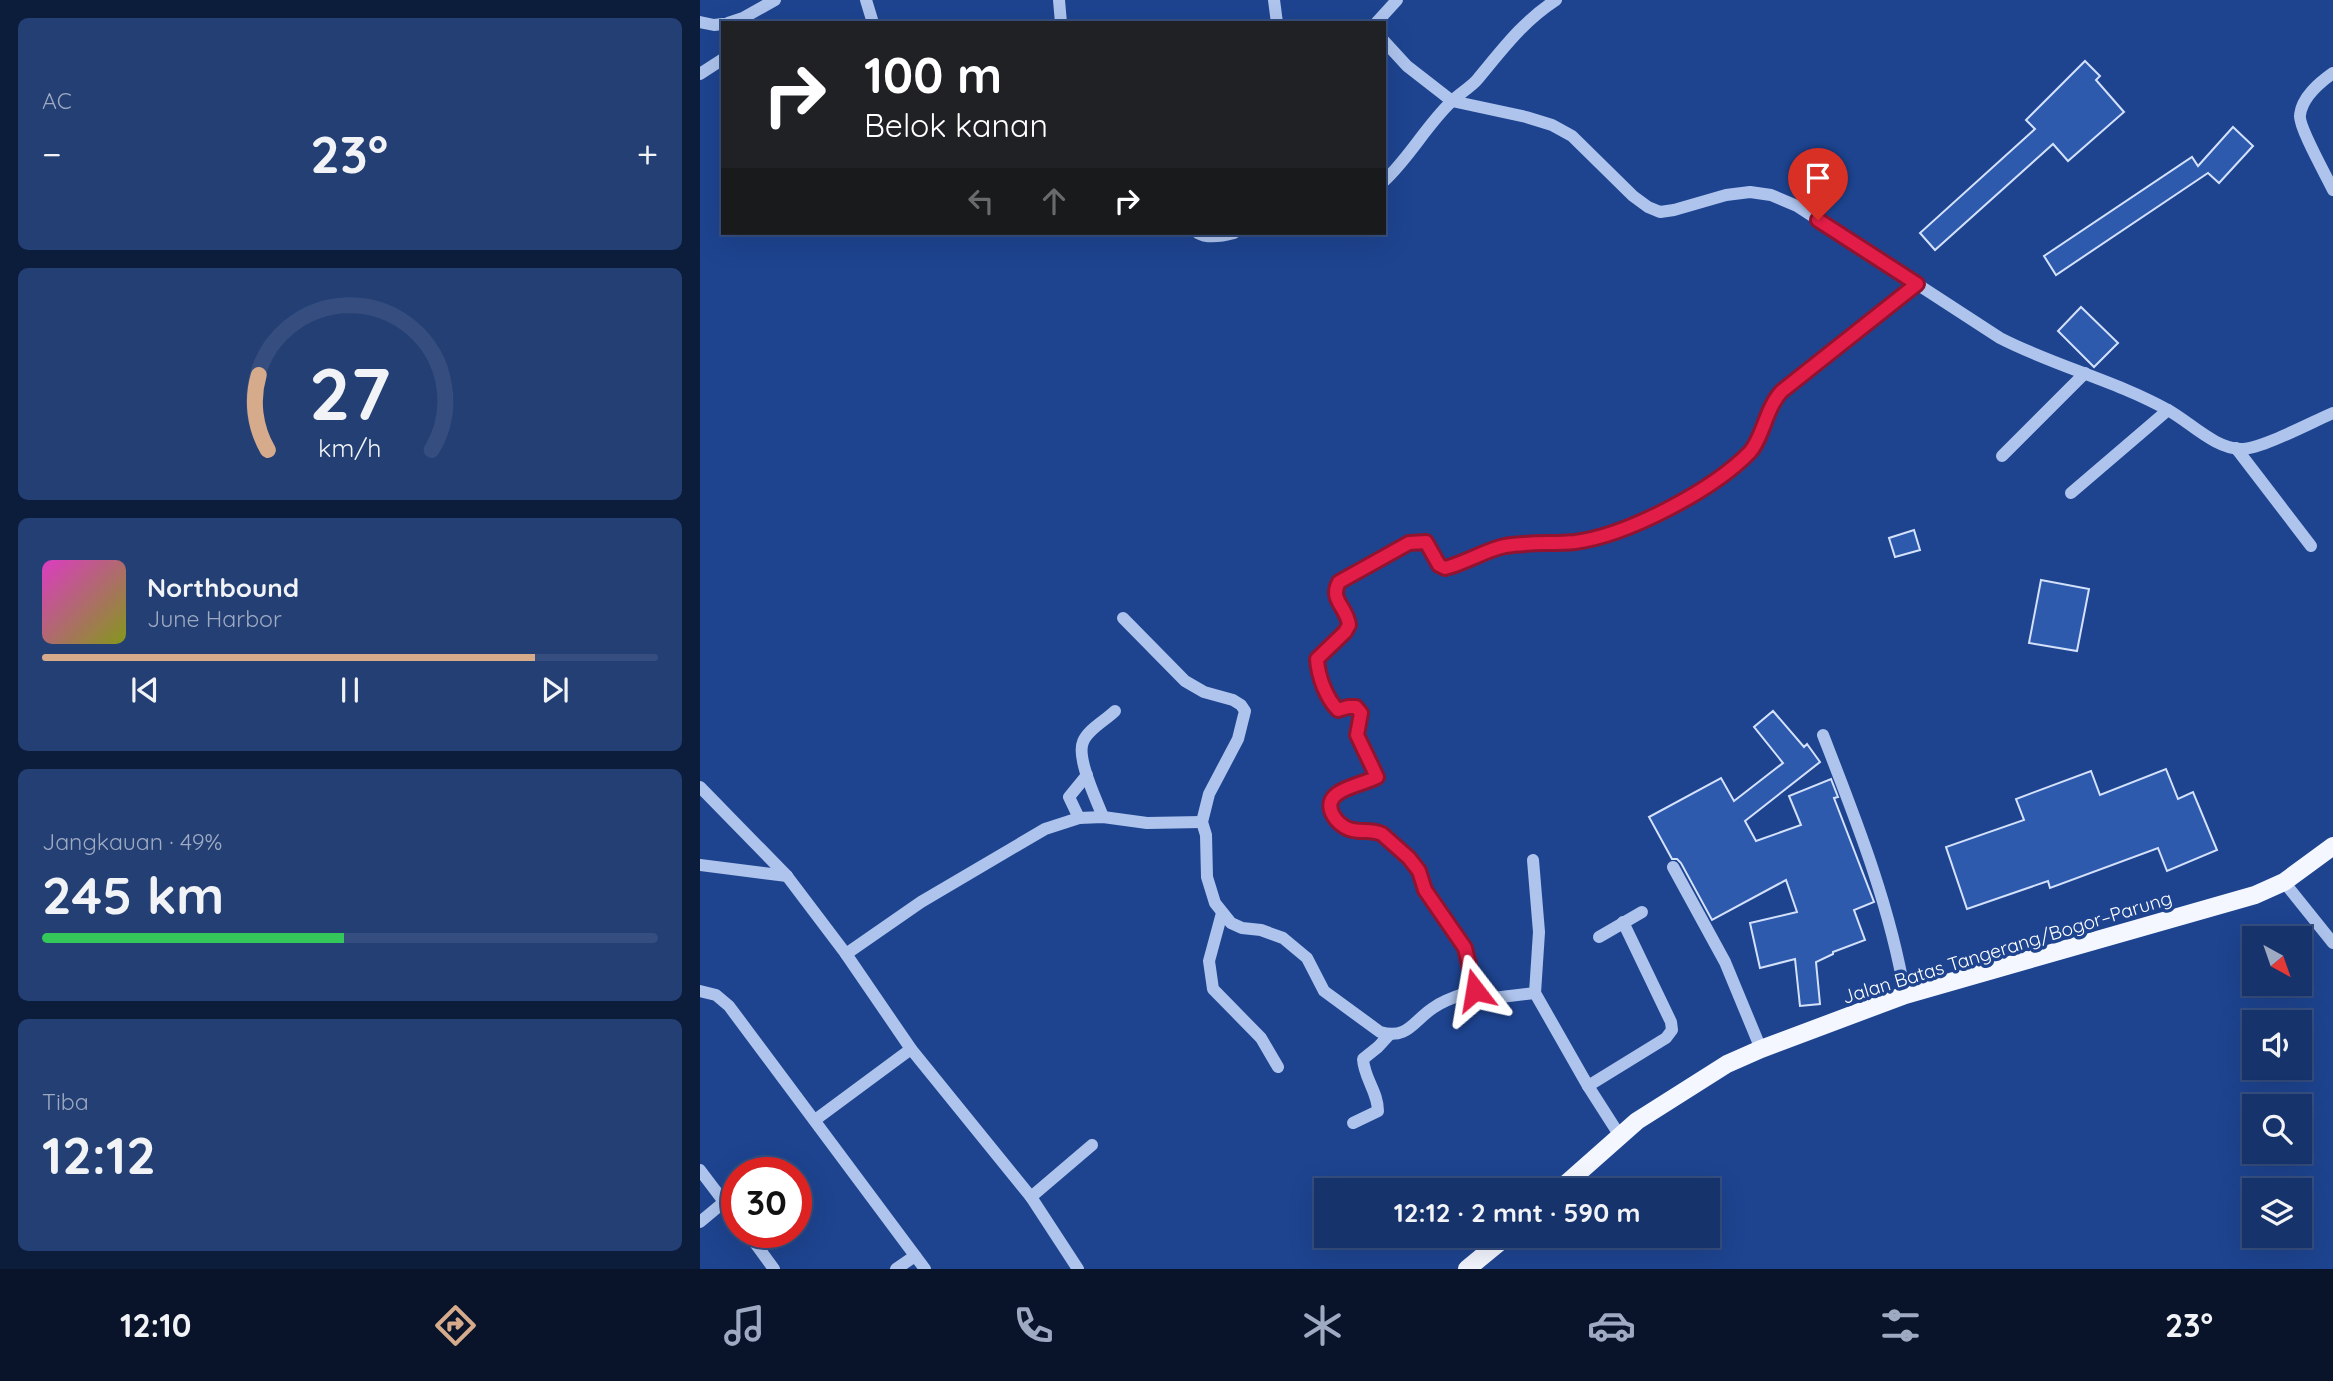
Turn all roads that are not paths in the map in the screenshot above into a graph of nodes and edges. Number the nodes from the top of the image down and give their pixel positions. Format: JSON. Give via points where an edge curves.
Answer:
{"nodes":[{"id":1,"x":775,"y":0,"type":"edge"},
{"id":2,"x":866,"y":0,"type":"edge"},
{"id":3,"x":1059,"y":0,"type":"edge"},
{"id":4,"x":1274,"y":0,"type":"edge"},
{"id":5,"x":1396,"y":0,"type":"edge"},
{"id":6,"x":1556,"y":0,"type":"edge"},
{"id":7,"x":742,"y":20,"type":"edge"},
{"id":8,"x":872,"y":21,"type":"edge"},
{"id":9,"x":1060,"y":21,"type":"edge"},
{"id":10,"x":1277,"y":21,"type":"edge"},
{"id":11,"x":1378,"y":21,"type":"edge"},
{"id":12,"x":700,"y":22,"type":"edge"},
{"id":13,"x":721,"y":24,"type":"edge"},
{"id":14,"x":1386,"y":43,"type":"edge"},
{"id":15,"x":721,"y":60,"type":"edge"},
{"id":16,"x":2333,"y":73,"type":"edge"},
{"id":17,"x":700,"y":74,"type":"edge"},
{"id":18,"x":1452,"y":102,"type":"junction"},
{"id":19,"x":1386,"y":179,"type":"edge"},
{"id":20,"x":2333,"y":190,"type":"edge"},
{"id":21,"x":1202,"y":235,"type":"edge"},
{"id":22,"x":1228,"y":235,"type":"edge"},
{"id":23,"x":1917,"y":284,"type":"junction"},
{"id":24,"x":2085,"y":373,"type":"junction"},
{"id":25,"x":2168,"y":410,"type":"junction"},
{"id":26,"x":2333,"y":413,"type":"edge"},
{"id":27,"x":2236,"y":448,"type":"junction"},
{"id":28,"x":2002,"y":456,"type":"dead end"},
{"id":29,"x":2071,"y":493,"type":"dead end"},
{"id":30,"x":2311,"y":546,"type":"dead end"},
{"id":31,"x":1123,"y":618,"type":"dead end"},
{"id":32,"x":1115,"y":711,"type":"dead end"},
{"id":33,"x":1823,"y":735,"type":"dead end"},
{"id":34,"x":1087,"y":775,"type":"junction"},
{"id":35,"x":700,"y":787,"type":"edge"},
{"id":36,"x":1102,"y":817,"type":"junction"},
{"id":37,"x":1079,"y":818,"type":"junction"},
{"id":38,"x":1202,"y":822,"type":"junction"},
{"id":39,"x":2333,"y":846,"type":"edge"},
{"id":40,"x":1533,"y":860,"type":"dead end"},
{"id":41,"x":700,"y":865,"type":"edge"},
{"id":42,"x":1673,"y":867,"type":"dead end"},
{"id":43,"x":787,"y":876,"type":"junction"},
{"id":44,"x":2284,"y":882,"type":"junction"},
{"id":45,"x":1222,"y":912,"type":"junction"},
{"id":46,"x":1643,"y":912,"type":"dead end"},
{"id":47,"x":1623,"y":922,"type":"junction"},
{"id":48,"x":1599,"y":937,"type":"dead end"},
{"id":49,"x":2333,"y":943,"type":"edge"},
{"id":50,"x":846,"y":954,"type":"junction"},
{"id":51,"x":1475,"y":990,"type":"junction"},
{"id":52,"x":700,"y":991,"type":"edge"},
{"id":53,"x":1535,"y":993,"type":"junction"},
{"id":54,"x":1906,"y":995,"type":"junction"},
{"id":55,"x":1389,"y":1035,"type":"junction"},
{"id":56,"x":911,"y":1049,"type":"junction"},
{"id":57,"x":1761,"y":1049,"type":"junction"},
{"id":58,"x":1278,"y":1067,"type":"dead end"},
{"id":59,"x":1587,"y":1086,"type":"junction"},
{"id":60,"x":816,"y":1120,"type":"junction"},
{"id":61,"x":1353,"y":1123,"type":"dead end"},
{"id":62,"x":1620,"y":1136,"type":"junction"},
{"id":63,"x":1092,"y":1145,"type":"dead end"},
{"id":64,"x":700,"y":1170,"type":"edge"},
{"id":65,"x":1573,"y":1178,"type":"edge"},
{"id":66,"x":1031,"y":1197,"type":"junction"},
{"id":67,"x":721,"y":1198,"type":"edge"},
{"id":68,"x":721,"y":1204,"type":"edge"},
{"id":69,"x":700,"y":1222,"type":"edge"},
{"id":70,"x":757,"y":1248,"type":"edge"},
{"id":71,"x":1492,"y":1248,"type":"edge"},
{"id":72,"x":915,"y":1256,"type":"junction"},
{"id":73,"x":768,"y":1266,"type":"edge"},
{"id":74,"x":896,"y":1269,"type":"edge"},
{"id":75,"x":925,"y":1269,"type":"edge"},
{"id":76,"x":1078,"y":1269,"type":"edge"},
{"id":77,"x":1467,"y":1269,"type":"edge"}],
"edges":[{"from":1,"to":7,"type":"street"},
{"from":2,"to":8,"type":"street"},
{"from":3,"to":9,"type":"street"},
{"from":4,"to":10,"type":"street"},
{"from":5,"to":11,"type":"street"},
{"from":6,"to":18,"type":"street","via":[[1510,38],[1474,83]]},
{"from":12,"to":13,"type":"street"},
{"from":14,"to":18,"type":"street"},
{"from":15,"to":17,"type":"street"},
{"from":16,"to":20,"type":"street","via":[[2319,82],[2299,116]]},
{"from":18,"to":19,"type":"street"},
{"from":18,"to":23,"type":"street","via":[[1552,125],[1580,143],[1633,196],[1660,212],[1726,195],[1771,195],[1797,206]]},
{"from":21,"to":22,"type":"street"},
{"from":23,"to":24,"type":"street","via":[[2000,338]]},
{"from":23,"to":51,"type":"street","via":[[1782,391],[1752,449],[1706,488],[1622,529],[1576,542],[1503,547],[1445,568],[1426,542],[1409,543],[1339,582],[1336,601],[1349,625],[1317,659],[1318,672],[1338,710],[1356,707],[1361,713],[1357,735],[1377,777],[1341,790],[1332,800],[1331,810],[1346,828],[1382,834],[1416,867],[1425,890],[1465,948]]},
{"from":24,"to":25,"type":"street"},
{"from":24,"to":28,"type":"street"},
{"from":25,"to":27,"type":"street"},
{"from":25,"to":29,"type":"street"},
{"from":26,"to":27,"type":"street","via":[[2255,447]]},
{"from":27,"to":30,"type":"street"},
{"from":31,"to":38,"type":"street","via":[[1185,681],[1233,700],[1245,711],[1238,739],[1209,794]]},
{"from":32,"to":34,"type":"street","via":[[1083,740]]},
{"from":33,"to":54,"type":"street","via":[[1889,919]]},
{"from":34,"to":36,"type":"street"},
{"from":34,"to":37,"type":"street","via":[[1069,797]]},
{"from":35,"to":43,"type":"street"},
{"from":36,"to":37,"type":"street"},
{"from":36,"to":38,"type":"street","via":[[1147,823]]},
{"from":37,"to":50,"type":"street","via":[[1045,829],[1002,853]]},
{"from":38,"to":45,"type":"street","via":[[1207,877]]},
{"from":39,"to":44,"type":"main road","name":"Jalan Batas Tangerang/Bogor–Parung"},
{"from":40,"to":53,"type":"street","via":[[1539,932]]},
{"from":41,"to":43,"type":"street"},
{"from":42,"to":57,"type":"street","via":[[1725,962]]},
{"from":43,"to":50,"type":"street"},
{"from":44,"to":49,"type":"street"},
{"from":44,"to":54,"type":"main road","name":"Jalan Batas Tangerang/Bogor–Parung","via":[[2244,898]]},
{"from":45,"to":55,"type":"street","via":[[1242,928],[1283,938],[1307,958],[1324,991]]},
{"from":45,"to":58,"type":"street","via":[[1209,961],[1213,989],[1261,1038]]},
{"from":46,"to":47,"type":"street"},
{"from":47,"to":48,"type":"street"},
{"from":47,"to":59,"type":"street","via":[[1672,1030]]},
{"from":50,"to":56,"type":"street"},
{"from":51,"to":53,"type":"street","via":[[1493,998]]},
{"from":51,"to":55,"type":"street","via":[[1436,1006],[1406,1031]]},
{"from":52,"to":60,"type":"street","via":[[716,995],[729,1006]]},
{"from":53,"to":59,"type":"street"},
{"from":54,"to":57,"type":"main road","name":"Jalan Batas Tangerang/Bogor–Parung"},
{"from":55,"to":61,"type":"street","via":[[1363,1059],[1378,1111]]},
{"from":56,"to":60,"type":"street"},
{"from":56,"to":66,"type":"street"},
{"from":57,"to":62,"type":"main road","name":"Jalan Batas Tangerang/Bogor–Parung","via":[[1696,1083]]},
{"from":59,"to":62,"type":"street"},
{"from":60,"to":72,"type":"street"},
{"from":62,"to":65,"type":"main road","name":"Jalan Batas Tangerang/Bogor–Parung"},
{"from":63,"to":66,"type":"street"},
{"from":64,"to":67,"type":"street"},
{"from":66,"to":76,"type":"street"},
{"from":68,"to":69,"type":"street"},
{"from":70,"to":73,"type":"street"},
{"from":71,"to":77,"type":"main road"},
{"from":72,"to":74,"type":"street"},
{"from":72,"to":75,"type":"street"}]}
